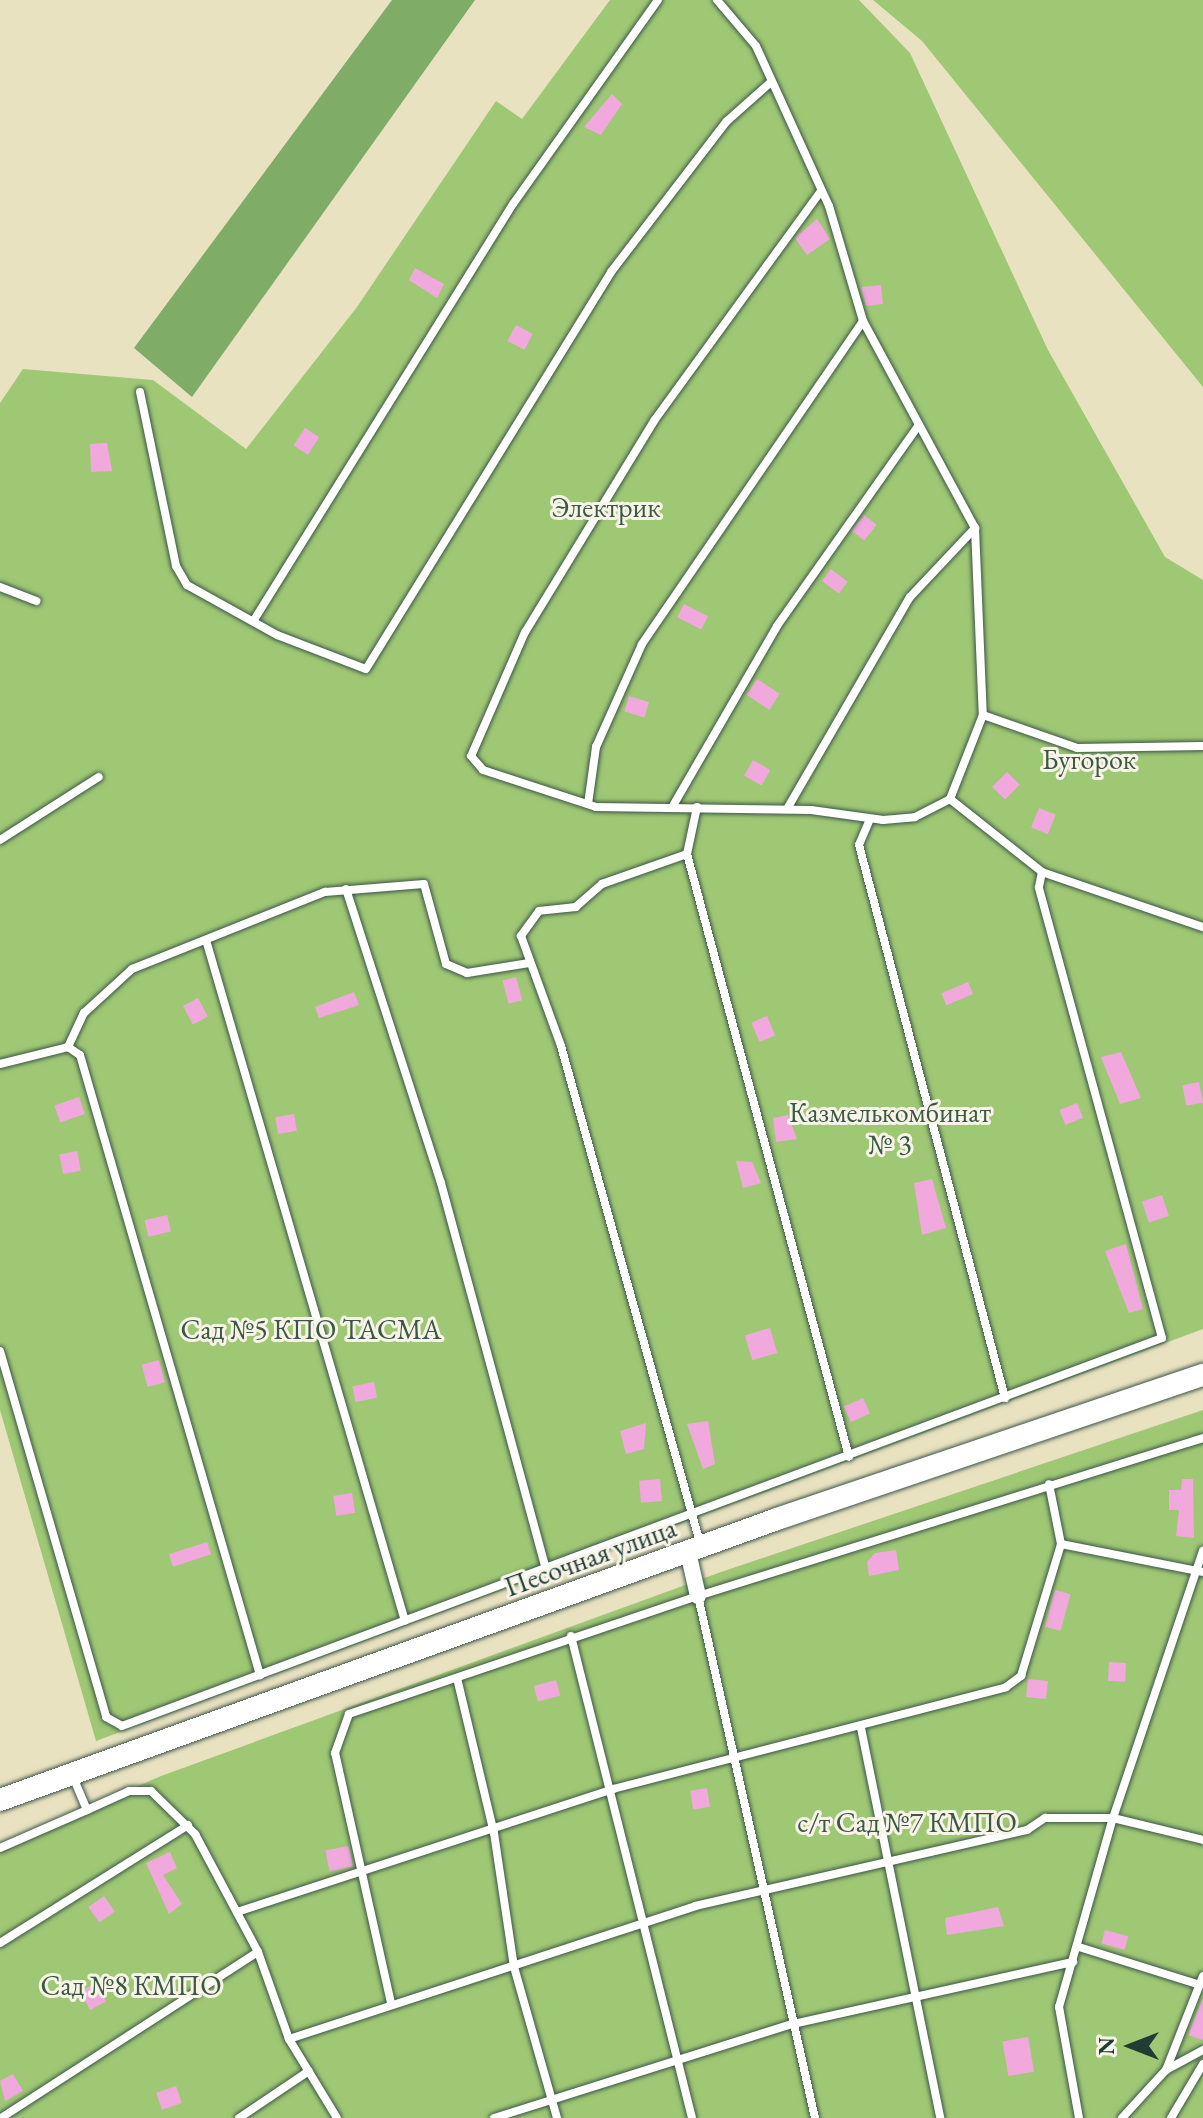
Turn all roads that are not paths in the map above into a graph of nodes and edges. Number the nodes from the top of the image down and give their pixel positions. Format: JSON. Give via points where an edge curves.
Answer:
{"nodes":[{"id":1,"x":658,"y":0,"type":"edge"},
{"id":2,"x":717,"y":0,"type":"edge"},
{"id":3,"x":770,"y":83,"type":"junction"},
{"id":4,"x":821,"y":191,"type":"junction"},
{"id":5,"x":863,"y":321,"type":"junction"},
{"id":6,"x":140,"y":392,"type":"dead end"},
{"id":7,"x":919,"y":425,"type":"junction"},
{"id":8,"x":975,"y":528,"type":"junction"},
{"id":9,"x":0,"y":587,"type":"edge"},
{"id":10,"x":36,"y":601,"type":"dead end"},
{"id":11,"x":254,"y":620,"type":"junction"},
{"id":12,"x":983,"y":715,"type":"junction"},
{"id":13,"x":1203,"y":746,"type":"edge"},
{"id":14,"x":99,"y":777,"type":"dead end"},
{"id":15,"x":950,"y":799,"type":"junction"},
{"id":16,"x":588,"y":804,"type":"junction"},
{"id":17,"x":674,"y":804,"type":"junction"},
{"id":18,"x":697,"y":807,"type":"junction"},
{"id":19,"x":787,"y":809,"type":"junction"},
{"id":20,"x":870,"y":819,"type":"junction"},
{"id":21,"x":0,"y":840,"type":"edge"},
{"id":22,"x":687,"y":854,"type":"junction"},
{"id":23,"x":1042,"y":872,"type":"junction"},
{"id":24,"x":346,"y":889,"type":"junction"},
{"id":25,"x":1203,"y":927,"type":"edge"},
{"id":26,"x":206,"y":940,"type":"junction"},
{"id":27,"x":529,"y":963,"type":"junction"},
{"id":28,"x":68,"y":1047,"type":"junction"},
{"id":29,"x":0,"y":1064,"type":"edge"},
{"id":30,"x":0,"y":1351,"type":"edge"},
{"id":31,"x":1203,"y":1375,"type":"edge"},
{"id":32,"x":1005,"y":1398,"type":"junction"},
{"id":33,"x":1203,"y":1438,"type":"edge"},
{"id":34,"x":849,"y":1457,"type":"junction"},
{"id":35,"x":1049,"y":1484,"type":"junction"},
{"id":36,"x":689,"y":1513,"type":"junction"},
{"id":37,"x":1061,"y":1544,"type":"junction"},
{"id":38,"x":695,"y":1550,"type":"junction"},
{"id":39,"x":1203,"y":1551,"type":"edge"},
{"id":40,"x":546,"y":1569,"type":"junction"},
{"id":41,"x":1199,"y":1571,"type":"edge"},
{"id":42,"x":698,"y":1596,"type":"junction"},
{"id":43,"x":405,"y":1621,"type":"junction"},
{"id":44,"x":571,"y":1636,"type":"junction"},
{"id":45,"x":260,"y":1675,"type":"junction"},
{"id":46,"x":457,"y":1678,"type":"junction"},
{"id":47,"x":861,"y":1728,"type":"junction"},
{"id":48,"x":736,"y":1756,"type":"junction"},
{"id":49,"x":72,"y":1772,"type":"junction"},
{"id":50,"x":613,"y":1789,"type":"junction"},
{"id":51,"x":0,"y":1800,"type":"edge"},
{"id":52,"x":87,"y":1810,"type":"junction"},
{"id":53,"x":1113,"y":1818,"type":"junction"},
{"id":54,"x":188,"y":1825,"type":"junction"},
{"id":55,"x":494,"y":1833,"type":"junction"},
{"id":56,"x":1203,"y":1840,"type":"edge"},
{"id":57,"x":0,"y":1848,"type":"edge"},
{"id":58,"x":883,"y":1862,"type":"junction"},
{"id":59,"x":361,"y":1873,"type":"junction"},
{"id":60,"x":761,"y":1889,"type":"junction"},
{"id":61,"x":237,"y":1912,"type":"junction"},
{"id":62,"x":642,"y":1926,"type":"junction"},
{"id":63,"x":0,"y":1943,"type":"edge"},
{"id":64,"x":1079,"y":1947,"type":"junction"},
{"id":65,"x":258,"y":1952,"type":"junction"},
{"id":66,"x":1073,"y":1962,"type":"junction"},
{"id":67,"x":514,"y":1967,"type":"junction"},
{"id":68,"x":1202,"y":1980,"type":"edge"},
{"id":69,"x":910,"y":1993,"type":"junction"},
{"id":70,"x":391,"y":2003,"type":"junction"},
{"id":71,"x":793,"y":2024,"type":"junction"},
{"id":72,"x":289,"y":2039,"type":"junction"},
{"id":73,"x":1203,"y":2050,"type":"edge"},
{"id":74,"x":675,"y":2061,"type":"junction"},
{"id":75,"x":1203,"y":2064,"type":"edge"},
{"id":76,"x":1166,"y":2070,"type":"junction"},
{"id":77,"x":309,"y":2071,"type":"junction"},
{"id":78,"x":553,"y":2101,"type":"junction"},
{"id":79,"x":1,"y":2118,"type":"edge"},
{"id":80,"x":239,"y":2118,"type":"edge"},
{"id":81,"x":337,"y":2118,"type":"edge"},
{"id":82,"x":494,"y":2118,"type":"edge"},
{"id":83,"x":557,"y":2118,"type":"edge"},
{"id":84,"x":692,"y":2118,"type":"edge"},
{"id":85,"x":815,"y":2118,"type":"edge"},
{"id":86,"x":940,"y":2118,"type":"edge"},
{"id":87,"x":1079,"y":2118,"type":"edge"},
{"id":88,"x":1122,"y":2118,"type":"edge"},
{"id":89,"x":1171,"y":2118,"type":"edge"}],
"edges":[{"from":1,"to":11,"type":"lane","via":[[513,204]]},
{"from":2,"to":3,"type":"lane","via":[[756,46]]},
{"from":3,"to":4,"type":"lane"},
{"from":3,"to":11,"type":"lane","via":[[727,121],[611,272],[366,669]]},
{"from":4,"to":5,"type":"lane"},
{"from":4,"to":16,"type":"lane","via":[[654,421],[525,632],[475,735],[471,756],[483,770]]},
{"from":5,"to":7,"type":"lane"},
{"from":5,"to":16,"type":"lane","via":[[642,644],[596,747]]},
{"from":6,"to":11,"type":"lane","via":[[176,566],[204,601]]},
{"from":7,"to":8,"type":"lane"},
{"from":7,"to":17,"type":"lane","via":[[777,626]]},
{"from":8,"to":12,"type":"lane"},
{"from":8,"to":19,"type":"lane","via":[[910,597]]},
{"from":9,"to":10,"type":"lane"},
{"from":12,"to":13,"type":"lane","via":[[1077,748]]},
{"from":12,"to":15,"type":"lane"},
{"from":14,"to":21,"type":"lane"},
{"from":15,"to":20,"type":"lane","via":[[915,817]]},
{"from":15,"to":23,"type":"lane"},
{"from":16,"to":17,"type":"lane"},
{"from":17,"to":18,"type":"lane"},
{"from":18,"to":19,"type":"lane"},
{"from":18,"to":22,"type":"lane"},
{"from":19,"to":20,"type":"lane"},
{"from":20,"to":32,"type":"lane","via":[[859,845]]},
{"from":22,"to":27,"type":"lane","via":[[602,884],[576,907],[531,915],[521,936]]},
{"from":22,"to":34,"type":"lane"},
{"from":23,"to":25,"type":"lane"},
{"from":23,"to":32,"type":"lane","via":[[1039,887],[1162,1338]]},
{"from":24,"to":26,"type":"lane"},
{"from":24,"to":27,"type":"lane","via":[[424,884],[432,894],[442,952],[456,971]]},
{"from":24,"to":40,"type":"lane","via":[[441,1183]]},
{"from":26,"to":28,"type":"lane","via":[[108,985]]},
{"from":26,"to":43,"type":"lane"},
{"from":27,"to":36,"type":"lane","via":[[619,1243]]},
{"from":28,"to":29,"type":"lane"},
{"from":28,"to":45,"type":"lane","via":[[80,1055]]},
{"from":30,"to":45,"type":"lane","via":[[106,1717],[122,1726]]},
{"from":31,"to":38,"type":"main road","name":"Песочная улица"},
{"from":32,"to":34,"type":"lane"},
{"from":33,"to":35,"type":"lane"},
{"from":34,"to":36,"type":"lane"},
{"from":35,"to":37,"type":"lane"},
{"from":35,"to":42,"type":"lane"},
{"from":36,"to":38,"type":"lane"},
{"from":36,"to":40,"type":"lane"},
{"from":37,"to":41,"type":"lane"},
{"from":37,"to":47,"type":"lane","via":[[1021,1676],[952,1705]]},
{"from":38,"to":42,"type":"street"},
{"from":38,"to":49,"type":"main road","name":"Песочная улица"},
{"from":39,"to":41,"type":"lane"},
{"from":40,"to":43,"type":"lane"},
{"from":41,"to":53,"type":"lane"},
{"from":42,"to":44,"type":"lane"},
{"from":42,"to":48,"type":"lane"},
{"from":43,"to":45,"type":"lane"},
{"from":44,"to":46,"type":"lane"},
{"from":44,"to":50,"type":"lane"},
{"from":46,"to":55,"type":"lane"},
{"from":46,"to":59,"type":"lane","via":[[349,1714],[335,1753]]},
{"from":47,"to":48,"type":"lane"},
{"from":47,"to":58,"type":"lane"},
{"from":48,"to":50,"type":"lane"},
{"from":48,"to":60,"type":"lane"},
{"from":49,"to":51,"type":"main road","name":"Песочная улица"},
{"from":49,"to":52,"type":"lane"},
{"from":50,"to":55,"type":"lane"},
{"from":50,"to":62,"type":"lane"},
{"from":52,"to":54,"type":"lane","via":[[129,1791],[151,1791]]},
{"from":52,"to":57,"type":"lane"},
{"from":53,"to":56,"type":"lane"},
{"from":53,"to":58,"type":"lane","via":[[1045,1818],[1027,1830]]},
{"from":53,"to":64,"type":"lane"},
{"from":54,"to":61,"type":"lane"},
{"from":54,"to":63,"type":"lane"},
{"from":55,"to":59,"type":"lane"},
{"from":55,"to":67,"type":"lane"},
{"from":58,"to":60,"type":"lane"},
{"from":58,"to":69,"type":"lane"},
{"from":59,"to":61,"type":"lane"},
{"from":59,"to":70,"type":"lane"},
{"from":60,"to":62,"type":"lane"},
{"from":60,"to":71,"type":"lane"},
{"from":61,"to":65,"type":"lane"},
{"from":62,"to":67,"type":"lane"},
{"from":62,"to":74,"type":"lane"},
{"from":64,"to":66,"type":"lane"},
{"from":64,"to":68,"type":"lane"},
{"from":65,"to":72,"type":"lane"},
{"from":65,"to":79,"type":"lane"},
{"from":66,"to":69,"type":"lane"},
{"from":66,"to":87,"type":"lane","via":[[1059,2007]]},
{"from":67,"to":70,"type":"lane"},
{"from":67,"to":78,"type":"lane"},
{"from":68,"to":76,"type":"lane"},
{"from":69,"to":71,"type":"lane"},
{"from":69,"to":86,"type":"lane"},
{"from":70,"to":72,"type":"lane"},
{"from":71,"to":74,"type":"lane"},
{"from":71,"to":85,"type":"lane"},
{"from":72,"to":77,"type":"lane"},
{"from":73,"to":76,"type":"lane"},
{"from":74,"to":78,"type":"lane"},
{"from":74,"to":84,"type":"lane"},
{"from":75,"to":89,"type":"lane"},
{"from":76,"to":88,"type":"lane"},
{"from":77,"to":80,"type":"lane"},
{"from":77,"to":81,"type":"lane"},
{"from":78,"to":82,"type":"lane"},
{"from":78,"to":83,"type":"lane"}]}
